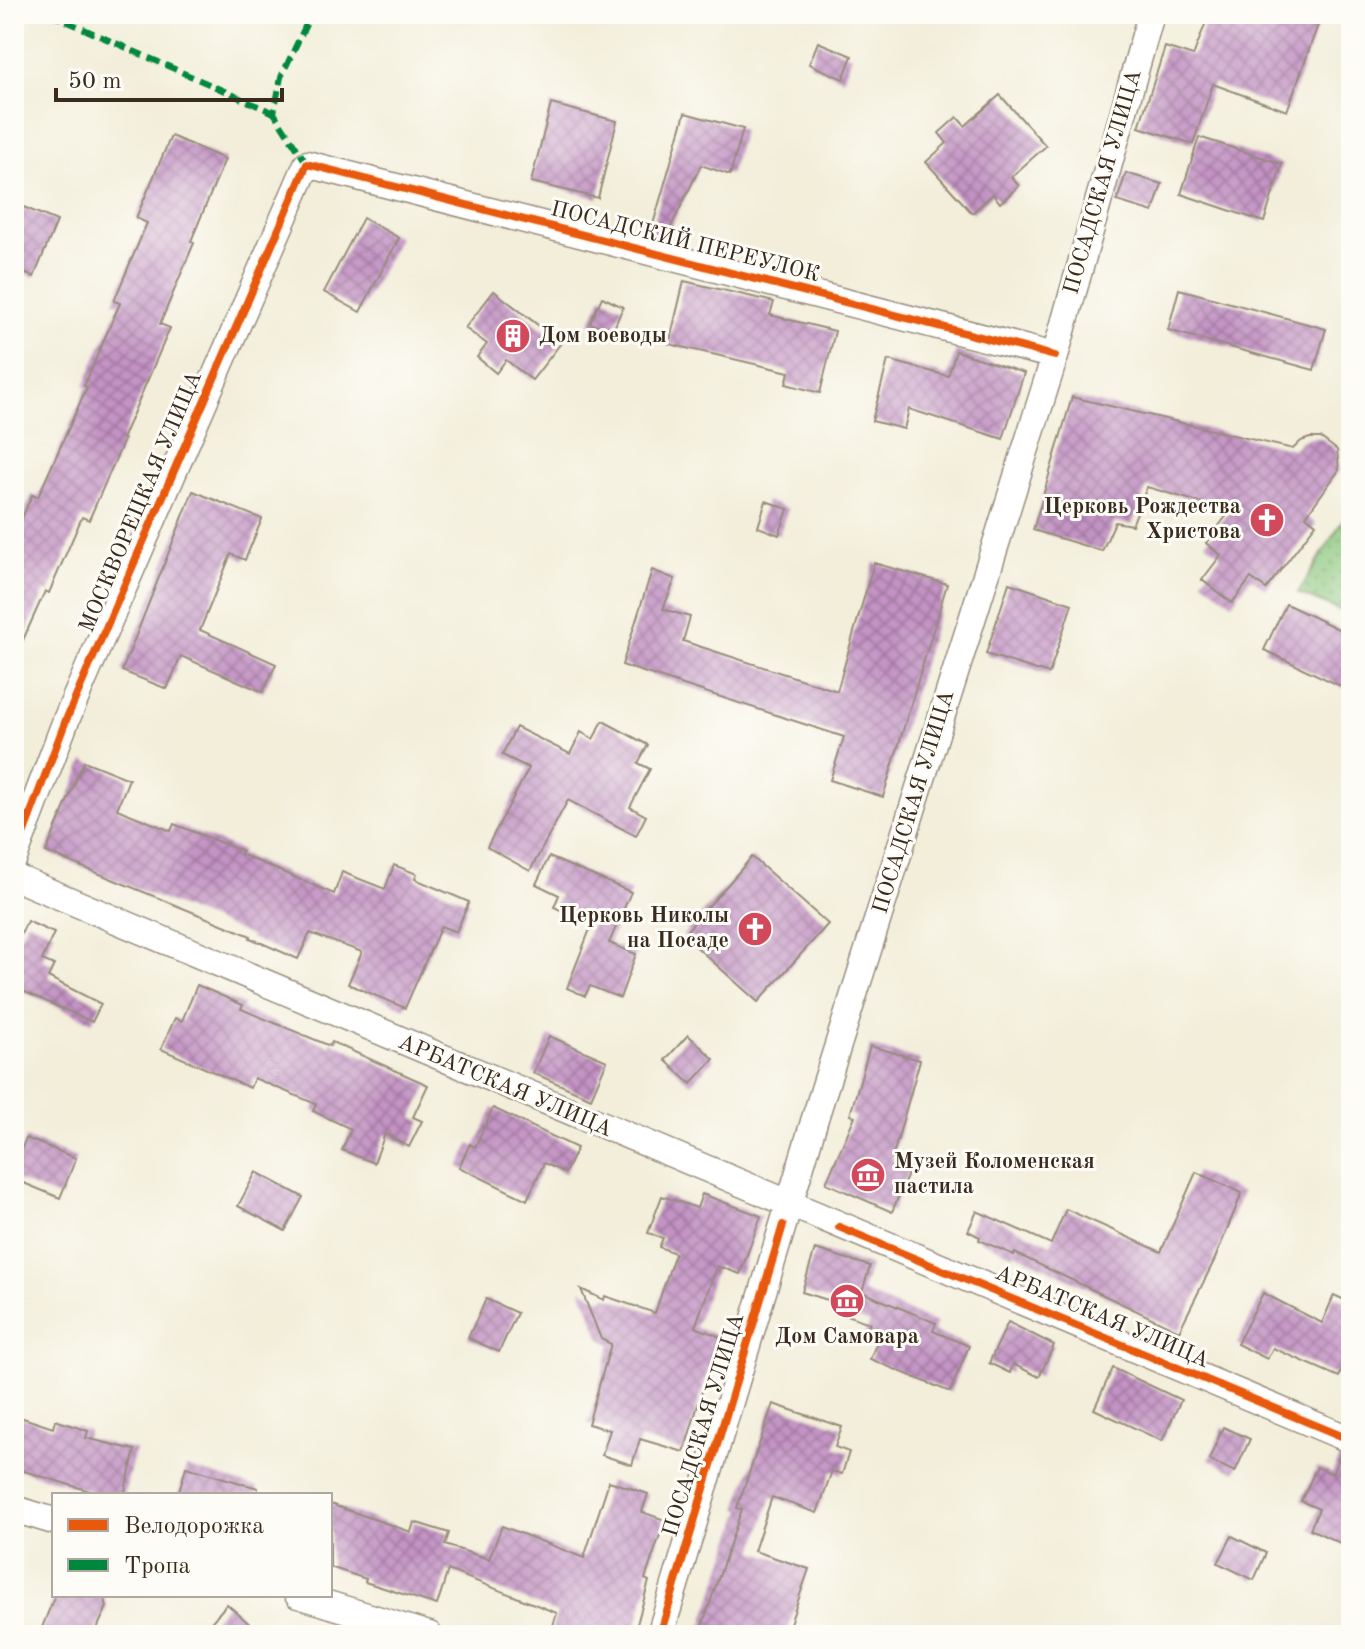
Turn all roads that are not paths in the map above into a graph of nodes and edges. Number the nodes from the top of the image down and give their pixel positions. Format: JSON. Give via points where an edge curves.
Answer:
{"nodes":[{"id":1,"x":1151,"y":14,"type":"edge"},
{"id":2,"x":307,"y":164,"type":"joint"},
{"id":3,"x":1055,"y":356,"type":"junction"},
{"id":4,"x":14,"y":858,"type":"edge"},
{"id":5,"x":14,"y":877,"type":"edge"},
{"id":6,"x":789,"y":1206,"type":"junction"},
{"id":7,"x":1351,"y":1440,"type":"edge"},
{"id":8,"x":14,"y":1509,"type":"edge"},
{"id":9,"x":52,"y":1520,"type":"edge"},
{"id":10,"x":305,"y":1597,"type":"edge"},
{"id":11,"x":429,"y":1635,"type":"edge"},
{"id":12,"x":660,"y":1635,"type":"edge"}],
"edges":[{"from":1,"to":3,"type":"street","name":"ПОСАДСКАЯ УЛИЦА"},
{"from":2,"to":3,"type":"street","name":"ПОСАДСКИЙ ПЕРЕУЛОК"},
{"from":2,"to":4,"type":"street","name":"МОСКВОРЕЦКАЯ УЛИЦА","via":[[66,720]]},
{"from":3,"to":6,"type":"street","name":"ПОСАДСКАЯ УЛИЦА"},
{"from":5,"to":6,"type":"street","name":"АРБАТСКАЯ УЛИЦА"},
{"from":6,"to":7,"type":"street","name":"АРБАТСКАЯ УЛИЦА"},
{"from":6,"to":12,"type":"street","name":"ПОСАДСКАЯ УЛИЦА"},
{"from":8,"to":9,"type":"street"},
{"from":10,"to":11,"type":"street"}]}
